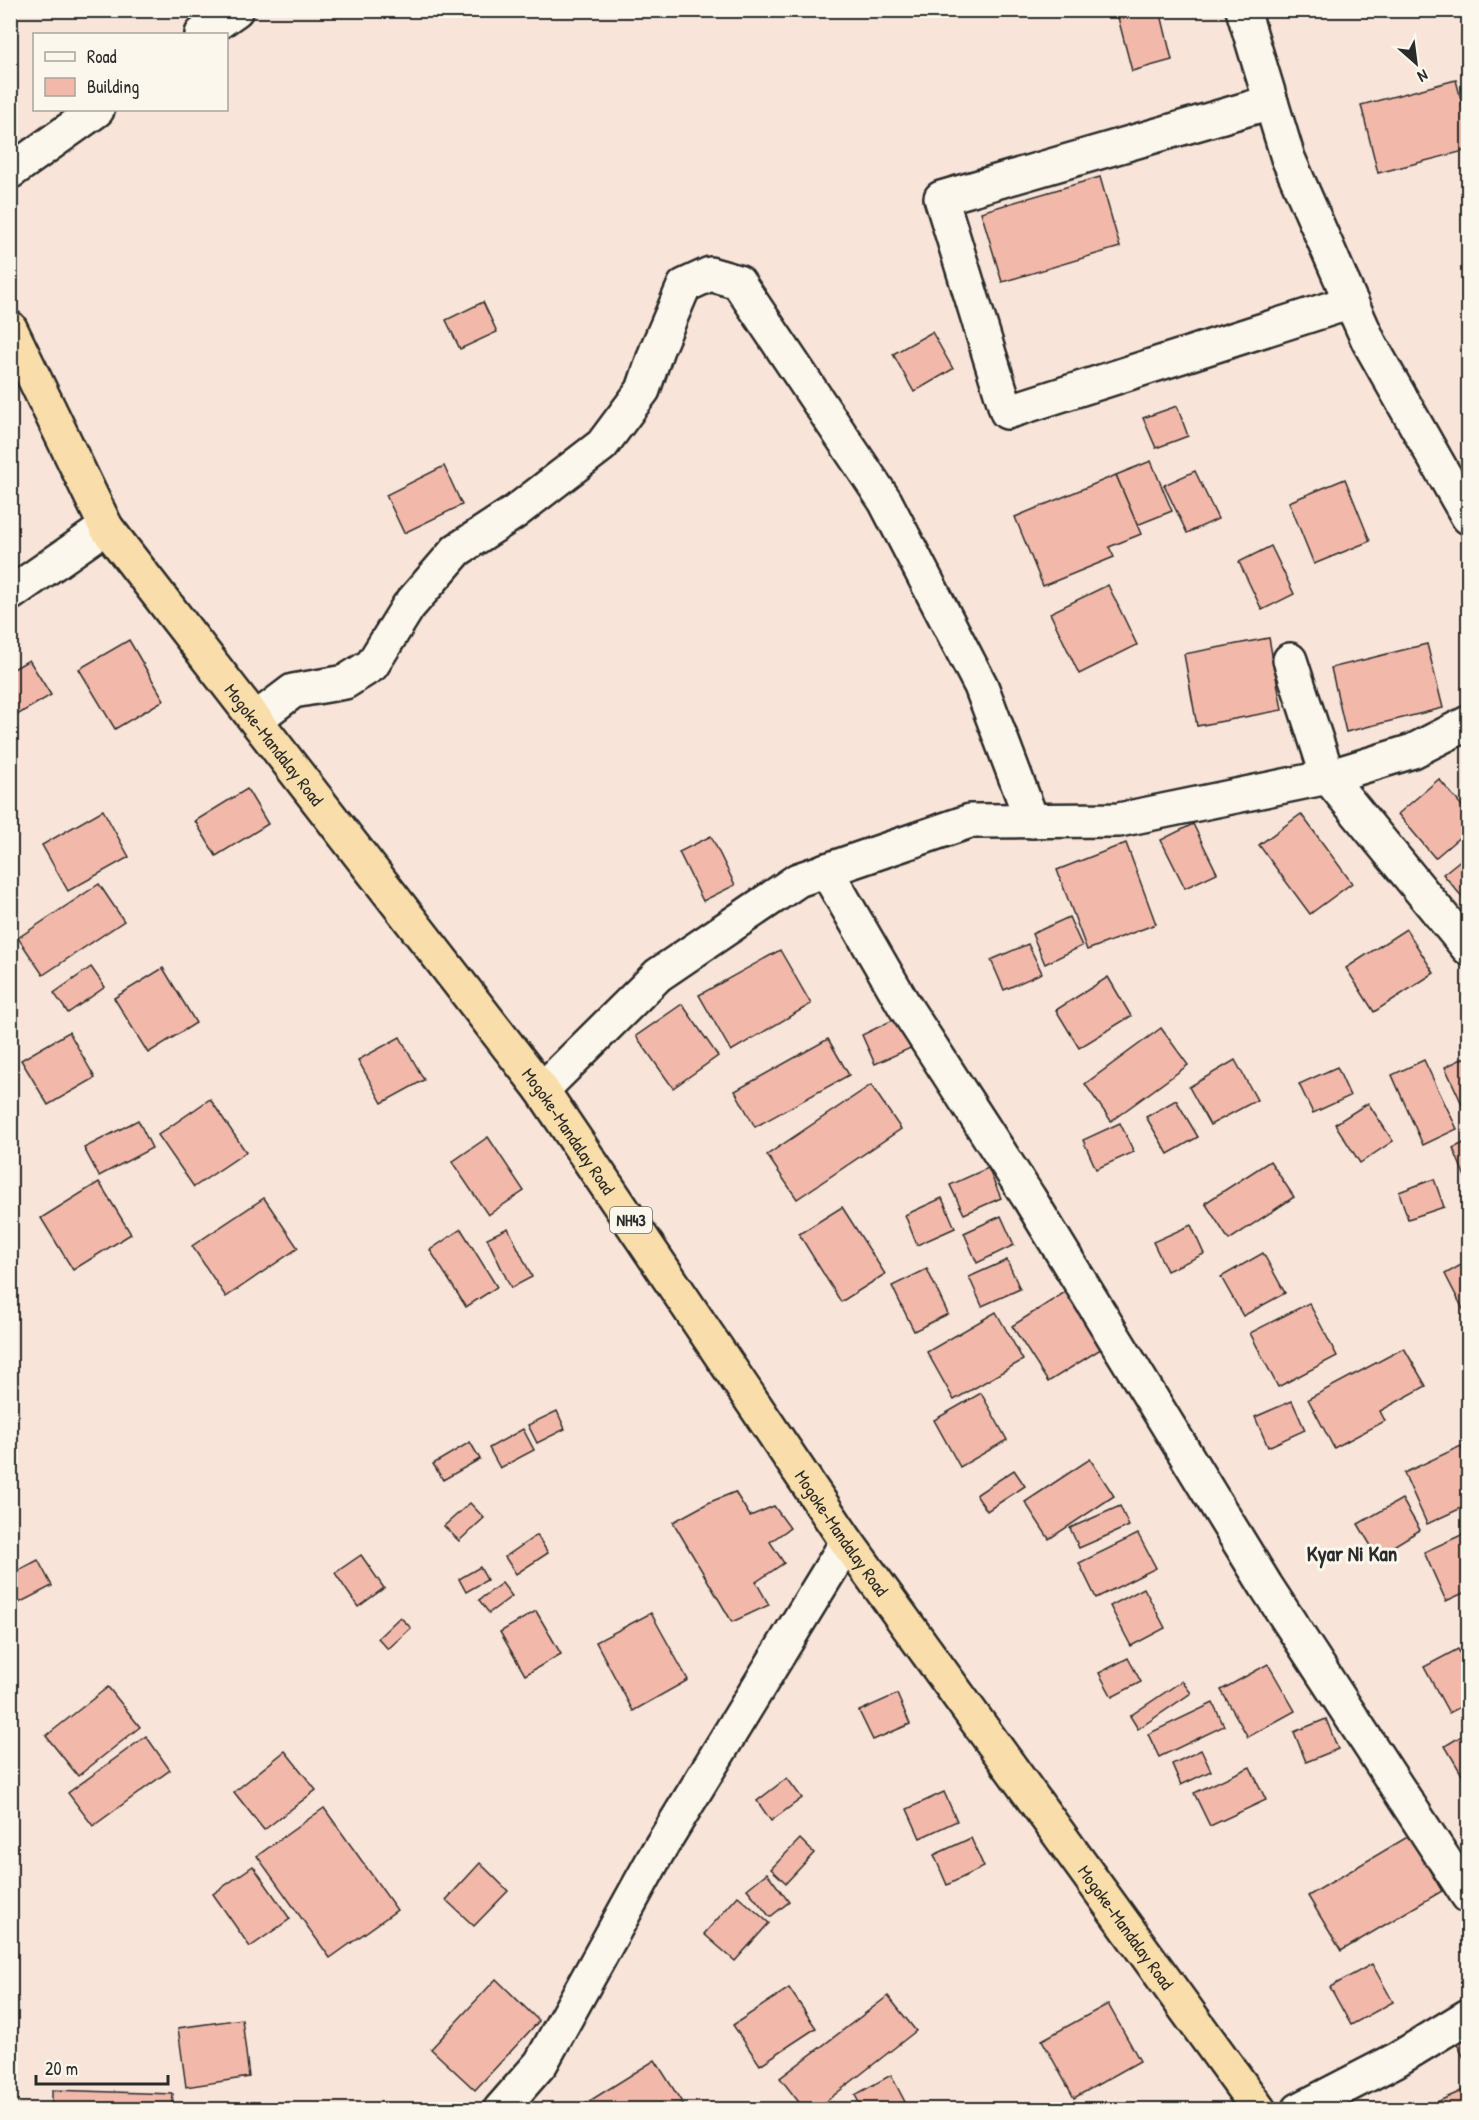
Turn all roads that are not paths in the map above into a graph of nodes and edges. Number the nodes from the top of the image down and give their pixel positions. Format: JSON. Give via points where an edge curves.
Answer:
{"nodes":[{"id":1,"x":236,"y":10,"type":"edge"},
{"id":2,"x":1243,"y":10,"type":"edge"},
{"id":3,"x":203,"y":33,"type":"edge"},
{"id":4,"x":1271,"y":102,"type":"junction"},
{"id":5,"x":96,"y":111,"type":"edge"},
{"id":6,"x":10,"y":172,"type":"edge"},
{"id":7,"x":1351,"y":302,"type":"junction"},
{"id":8,"x":10,"y":328,"type":"edge"},
{"id":9,"x":1468,"y":517,"type":"edge"},
{"id":10,"x":106,"y":527,"type":"junction"},
{"id":11,"x":10,"y":594,"type":"edge"},
{"id":12,"x":1290,"y":660,"type":"dead end"},
{"id":13,"x":256,"y":719,"type":"junction"},
{"id":14,"x":1468,"y":723,"type":"edge"},
{"id":15,"x":1328,"y":777,"type":"junction"},
{"id":16,"x":1032,"y":821,"type":"junction"},
{"id":17,"x":826,"y":870,"type":"junction"},
{"id":18,"x":1468,"y":948,"type":"edge"},
{"id":19,"x":542,"y":1090,"type":"junction"},
{"id":20,"x":847,"y":1542,"type":"junction"},
{"id":21,"x":1468,"y":1896,"type":"edge"},
{"id":22,"x":1468,"y":2016,"type":"edge"},
{"id":23,"x":500,"y":2109,"type":"edge"},
{"id":24,"x":1259,"y":2109,"type":"edge"},
{"id":25,"x":1299,"y":2109,"type":"edge"}],
"edges":[{"from":1,"to":3,"type":"street"},
{"from":2,"to":4,"type":"street"},
{"from":4,"to":7,"type":"street","via":[[1288,158]]},
{"from":4,"to":7,"type":"street","via":[[941,198],[1007,412]]},
{"from":5,"to":6,"type":"street"},
{"from":7,"to":9,"type":"street","via":[[1369,342]]},
{"from":8,"to":10,"type":"highway","name":"Mogoke-Mandalay Road","number":"NH43"},
{"from":10,"to":11,"type":"street"},
{"from":10,"to":13,"type":"highway","name":"Mogoke-Mandalay Road","number":"NH43"},
{"from":12,"to":15,"type":"street"},
{"from":13,"to":16,"type":"street","via":[[293,691],[345,682],[372,665],[408,607],[457,550],[515,512],[602,445],[643,390],[684,286],[710,274],[738,282],[885,501],[981,686]]},
{"from":13,"to":19,"type":"highway","name":"Mogoke-Mandalay Road","number":"NH43"},
{"from":14,"to":15,"type":"street","via":[[1413,751]]},
{"from":15,"to":16,"type":"street","via":[[1119,820]]},
{"from":15,"to":18,"type":"street"},
{"from":16,"to":17,"type":"street","via":[[970,821]]},
{"from":17,"to":19,"type":"street","via":[[798,880],[658,975]]},
{"from":17,"to":21,"type":"street","via":[[904,1005],[1029,1198],[1266,1586]]},
{"from":19,"to":20,"type":"highway","name":"Mogoke-Mandalay Road","number":"NH43"},
{"from":20,"to":23,"type":"street","via":[[657,1853],[541,2063]]},
{"from":20,"to":24,"type":"highway","name":"Mogoke-Mandalay Road","number":"NH43"},
{"from":22,"to":25,"type":"street","via":[[1396,2060]]}]}
